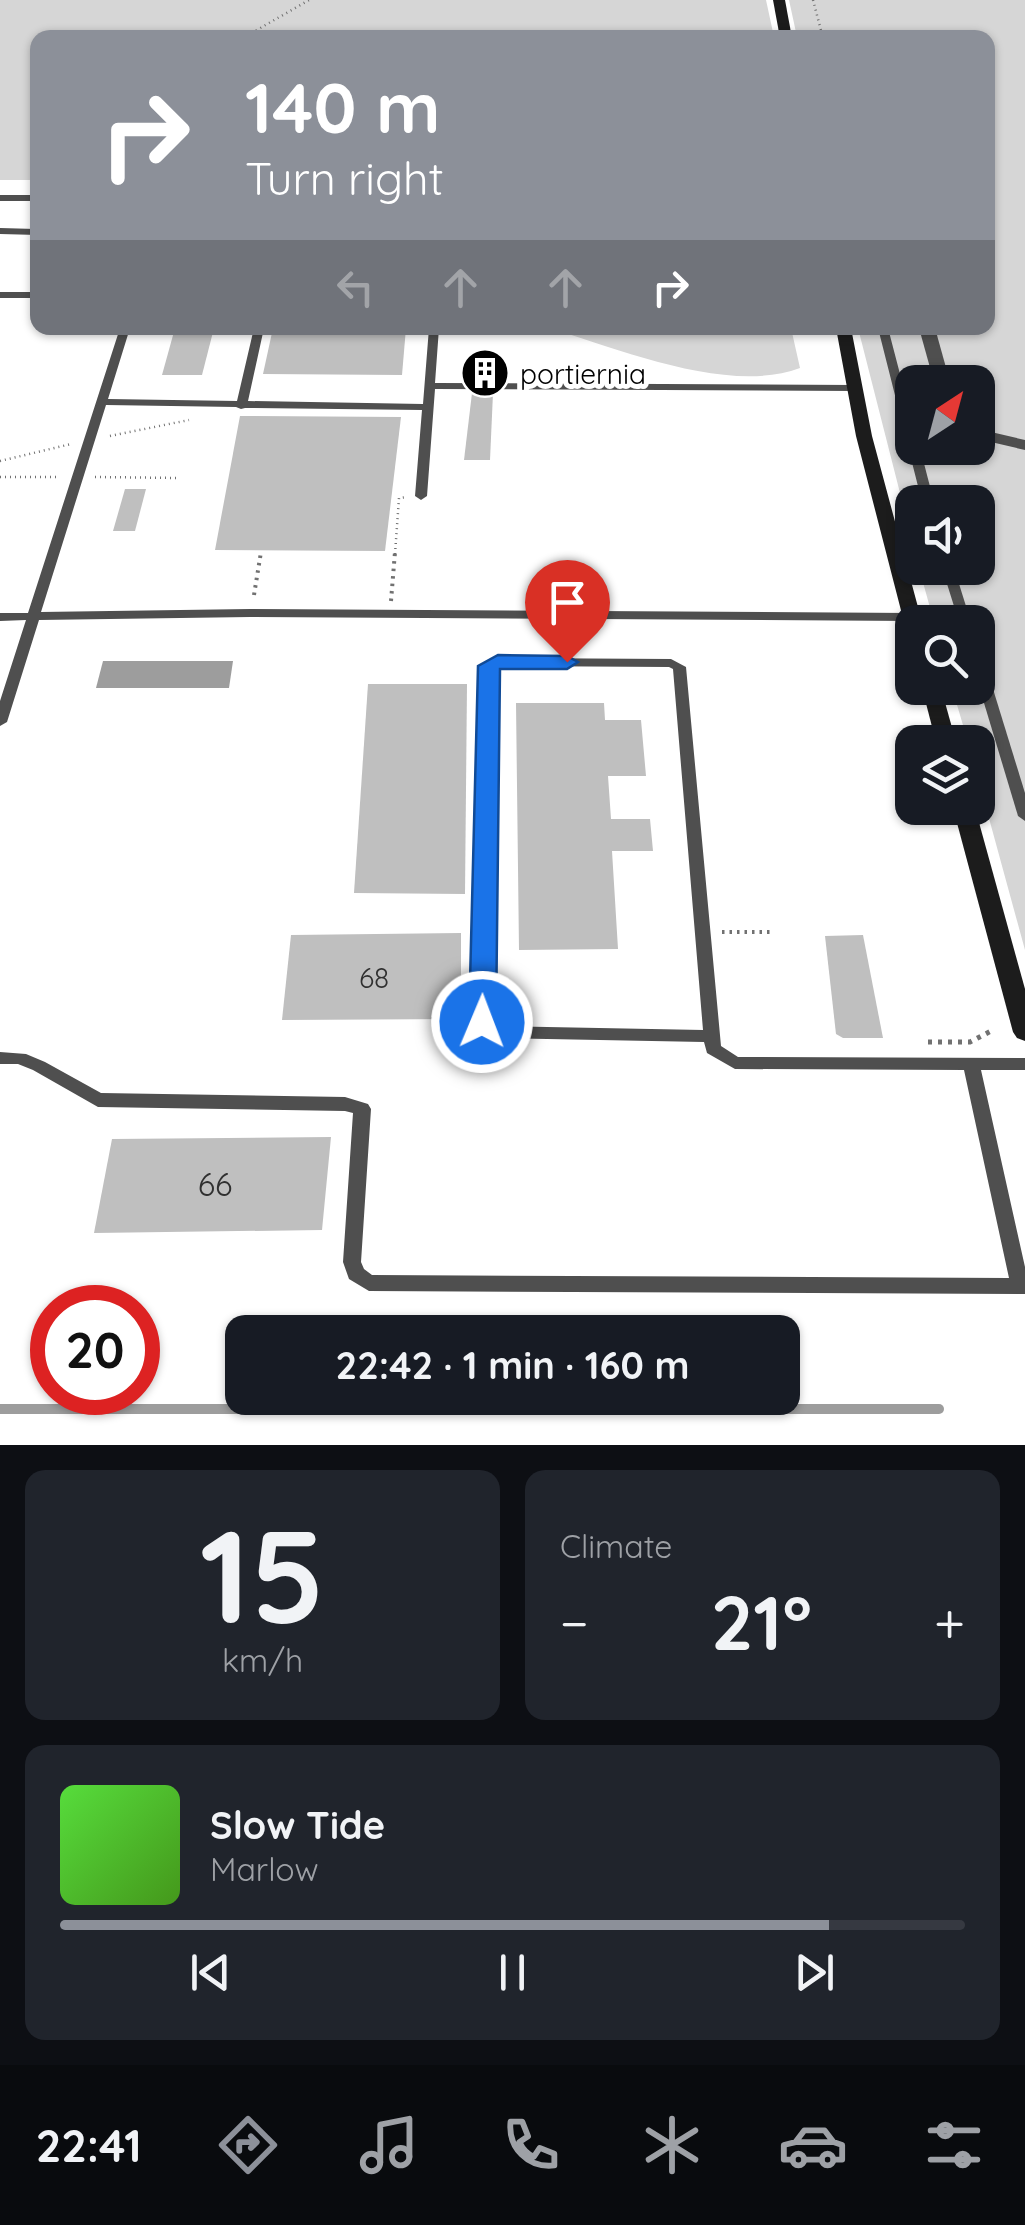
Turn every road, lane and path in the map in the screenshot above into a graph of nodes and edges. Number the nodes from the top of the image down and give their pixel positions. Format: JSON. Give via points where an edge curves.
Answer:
{"nodes":[{"id":1,"x":309,"y":0,"type":"edge"},
{"id":2,"x":778,"y":0,"type":"edge"},
{"id":3,"x":813,"y":0,"type":"edge"},
{"id":4,"x":257,"y":30,"type":"edge"},
{"id":5,"x":784,"y":30,"type":"edge"},
{"id":6,"x":821,"y":30,"type":"edge"},
{"id":7,"x":0,"y":198,"type":"edge"},
{"id":8,"x":30,"y":198,"type":"edge"},
{"id":9,"x":0,"y":232,"type":"edge"},
{"id":10,"x":30,"y":232,"type":"edge"},
{"id":11,"x":0,"y":295,"type":"edge"},
{"id":12,"x":30,"y":295,"type":"edge"},
{"id":13,"x":123,"y":335,"type":"edge"},
{"id":14,"x":257,"y":335,"type":"edge"},
{"id":15,"x":433,"y":335,"type":"edge"},
{"id":16,"x":844,"y":335,"type":"edge"},
{"id":17,"x":885,"y":335,"type":"edge"},
{"id":18,"x":929,"y":335,"type":"edge"},
{"id":19,"x":937,"y":365,"type":"edge"},
{"id":20,"x":429,"y":386,"type":"junction"},
{"id":21,"x":855,"y":388,"type":"junction"},
{"id":22,"x":102,"y":402,"type":"junction"},
{"id":23,"x":240,"y":406,"type":"junction"},
{"id":24,"x":428,"y":406,"type":"junction"},
{"id":25,"x":995,"y":438,"type":"edge"},
{"id":26,"x":1025,"y":446,"type":"edge"},
{"id":27,"x":924,"y":485,"type":"edge"},
{"id":28,"x":421,"y":496,"type":"joint"},
{"id":29,"x":261,"y":550,"type":"dead end"},
{"id":30,"x":909,"y":605,"type":"edge"},
{"id":31,"x":250,"y":613,"type":"junction"},
{"id":32,"x":390,"y":614,"type":"junction"},
{"id":33,"x":0,"y":617,"type":"edge"},
{"id":34,"x":34,"y":617,"type":"junction"},
{"id":35,"x":895,"y":620,"type":"edge"},
{"id":36,"x":991,"y":705,"type":"edge"},
{"id":37,"x":0,"y":722,"type":"edge"},
{"id":38,"x":1025,"y":816,"type":"edge"},
{"id":39,"x":969,"y":825,"type":"edge"},
{"id":40,"x":702,"y":932,"type":"junction"},
{"id":41,"x":773,"y":932,"type":"dead end"},
{"id":42,"x":993,"y":1030,"type":"dead end"},
{"id":43,"x":1025,"y":1032,"type":"edge"},
{"id":44,"x":712,"y":1036,"type":"junction"},
{"id":45,"x":928,"y":1042,"type":"dead end"},
{"id":46,"x":0,"y":1058,"type":"edge"},
{"id":47,"x":972,"y":1064,"type":"junction"},
{"id":48,"x":1025,"y":1064,"type":"edge"},
{"id":49,"x":1022,"y":1286,"type":"edge"}],
"edges":[{"from":1,"to":4,"type":"path"},
{"from":2,"to":5,"type":"street"},
{"from":3,"to":6,"type":"path"},
{"from":7,"to":8,"type":"lane"},
{"from":9,"to":10,"type":"lane"},
{"from":11,"to":12,"type":"lane"},
{"from":13,"to":22,"type":"lane"},
{"from":14,"to":23,"type":"lane"},
{"from":15,"to":20,"type":"lane"},
{"from":16,"to":21,"type":"street"},
{"from":17,"to":27,"type":"lane"},
{"from":18,"to":19,"type":"street"},
{"from":20,"to":21,"type":"lane"},
{"from":20,"to":24,"type":"lane"},
{"from":21,"to":30,"type":"street"},
{"from":22,"to":23,"type":"lane"},
{"from":22,"to":34,"type":"lane"},
{"from":23,"to":24,"type":"lane"},
{"from":24,"to":28,"type":"lane"},
{"from":25,"to":26,"type":"street"},
{"from":28,"to":32,"type":"path","via":[[399,498]]},
{"from":29,"to":31,"type":"path"},
{"from":31,"to":32,"type":"lane"},
{"from":31,"to":34,"type":"lane"},
{"from":32,"to":35,"type":"lane"},
{"from":33,"to":34,"type":"lane"},
{"from":34,"to":37,"type":"lane"},
{"from":36,"to":38,"type":"lane"},
{"from":39,"to":43,"type":"street"},
{"from":40,"to":41,"type":"path"},
{"from":40,"to":44,"type":"lane"},
{"from":40,"to":44,"type":"lane","via":[[679,667],[489,666],[482,1022],[491,1032]]},
{"from":42,"to":45,"type":"path","via":[[970,1042]]},
{"from":44,"to":47,"type":"lane","via":[[713,1050],[734,1063]]},
{"from":46,"to":49,"type":"lane","via":[[39,1066],[98,1100],[362,1109],[352,1262],[369,1282]]},
{"from":47,"to":48,"type":"lane"},
{"from":47,"to":49,"type":"lane"}]}
